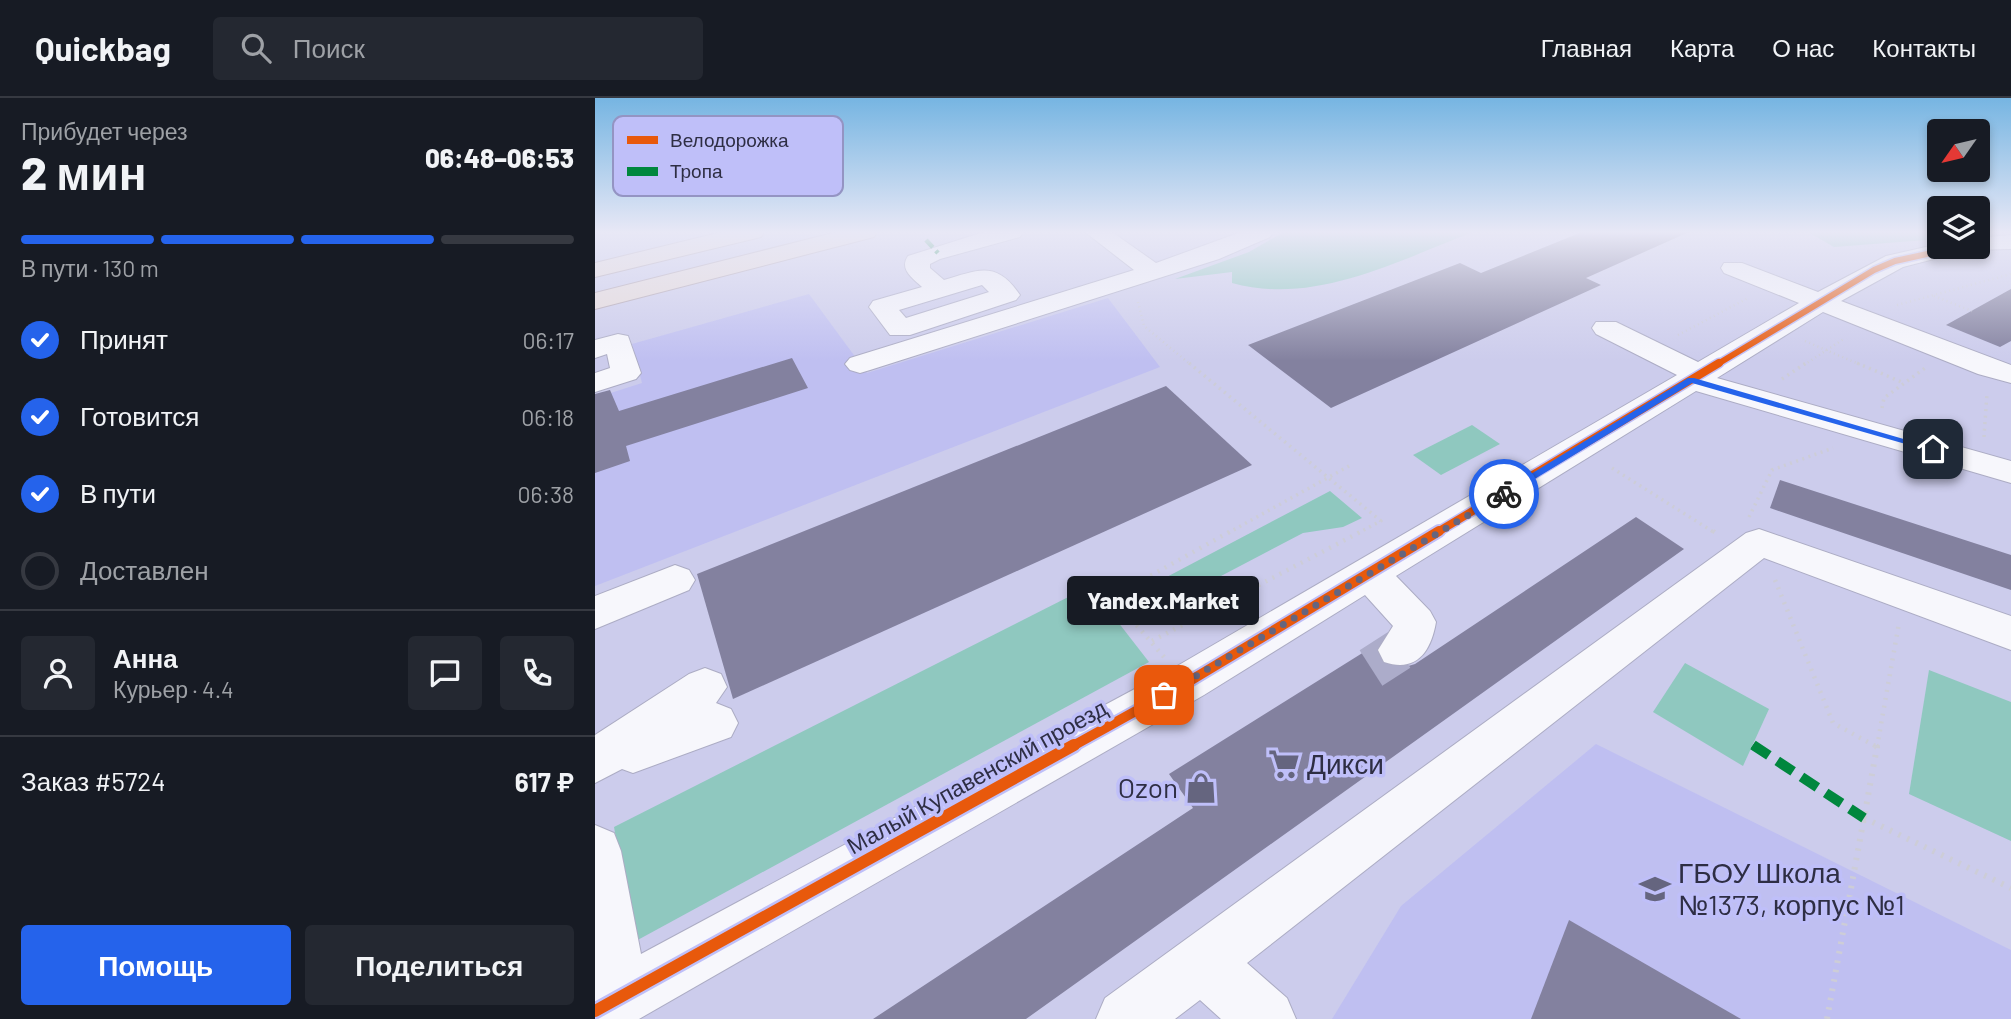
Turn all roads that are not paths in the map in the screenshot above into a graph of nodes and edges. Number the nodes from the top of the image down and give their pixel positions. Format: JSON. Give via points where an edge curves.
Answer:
{"nodes":[{"id":1,"x":697,"y":275,"type":"edge"},
{"id":2,"x":923,"y":275,"type":"edge"},
{"id":3,"x":1146,"y":275,"type":"edge"},
{"id":4,"x":1741,"y":275,"type":"edge"},
{"id":5,"x":1752,"y":275,"type":"edge"},
{"id":6,"x":1869,"y":275,"type":"edge"},
{"id":7,"x":1143,"y":276,"type":"joint"},
{"id":8,"x":595,"y":301,"type":"edge"},
{"id":9,"x":1822,"y":301,"type":"junction"},
{"id":10,"x":952,"y":302,"type":"junction"},
{"id":11,"x":1780,"y":326,"type":"junction"},
{"id":12,"x":1606,"y":328,"type":"dead end"},
{"id":13,"x":595,"y":349,"type":"edge"},
{"id":14,"x":860,"y":363,"type":"dead end"},
{"id":15,"x":2003,"y":366,"type":"edge"},
{"id":16,"x":1695,"y":377,"type":"junction"},
{"id":17,"x":595,"y":383,"type":"edge"},
{"id":18,"x":2011,"y":472,"type":"edge"},
{"id":19,"x":1370,"y":575,"type":"junction"},
{"id":20,"x":675,"y":580,"type":"dead end"},
{"id":21,"x":595,"y":613,"type":"edge"},
{"id":22,"x":2011,"y":633,"type":"edge"},
{"id":23,"x":1399,"y":650,"type":"tunnel mouth"},
{"id":24,"x":710,"y":705,"type":"dead end"},
{"id":25,"x":595,"y":764,"type":"edge"},
{"id":26,"x":595,"y":851,"type":"edge"},
{"id":27,"x":1201,"y":962,"type":"junction"},
{"id":28,"x":603,"y":1009,"type":"edge"},
{"id":29,"x":1126,"y":1019,"type":"edge"},
{"id":30,"x":1266,"y":1019,"type":"edge"}],
"edges":[{"from":1,"to":8,"type":"highway"},
{"from":2,"to":10,"type":"street"},
{"from":3,"to":7,"type":"street"},
{"from":4,"to":11,"type":"street","via":[[1771,301]]},
{"from":5,"to":9,"type":"street"},
{"from":6,"to":9,"type":"street","name":"Малый Купавенский проезд"},
{"from":7,"to":10,"type":"street"},
{"from":9,"to":11,"type":"street","name":"Малый Купавенский проезд"},
{"from":9,"to":15,"type":"street","via":[[1947,351]]},
{"from":10,"to":14,"type":"street"},
{"from":11,"to":16,"type":"street","name":"Малый Купавенский проезд"},
{"from":12,"to":16,"type":"street"},
{"from":13,"to":17,"type":"street","via":[[618,342],[626,373]]},
{"from":16,"to":18,"type":"street"},
{"from":16,"to":19,"type":"street","name":"Малый Купавенский проезд"},
{"from":19,"to":23,"type":"street","via":[[1415,622],[1412,637]]},
{"from":19,"to":28,"type":"street","name":"Малый Купавенский проезд","via":[[1176,689]]},
{"from":20,"to":21,"type":"street"},
{"from":22,"to":27,"type":"street","via":[[1753,548]]},
{"from":24,"to":25,"type":"street"},
{"from":26,"to":28,"type":"street"},
{"from":27,"to":29,"type":"street"},
{"from":27,"to":30,"type":"street"}]}
